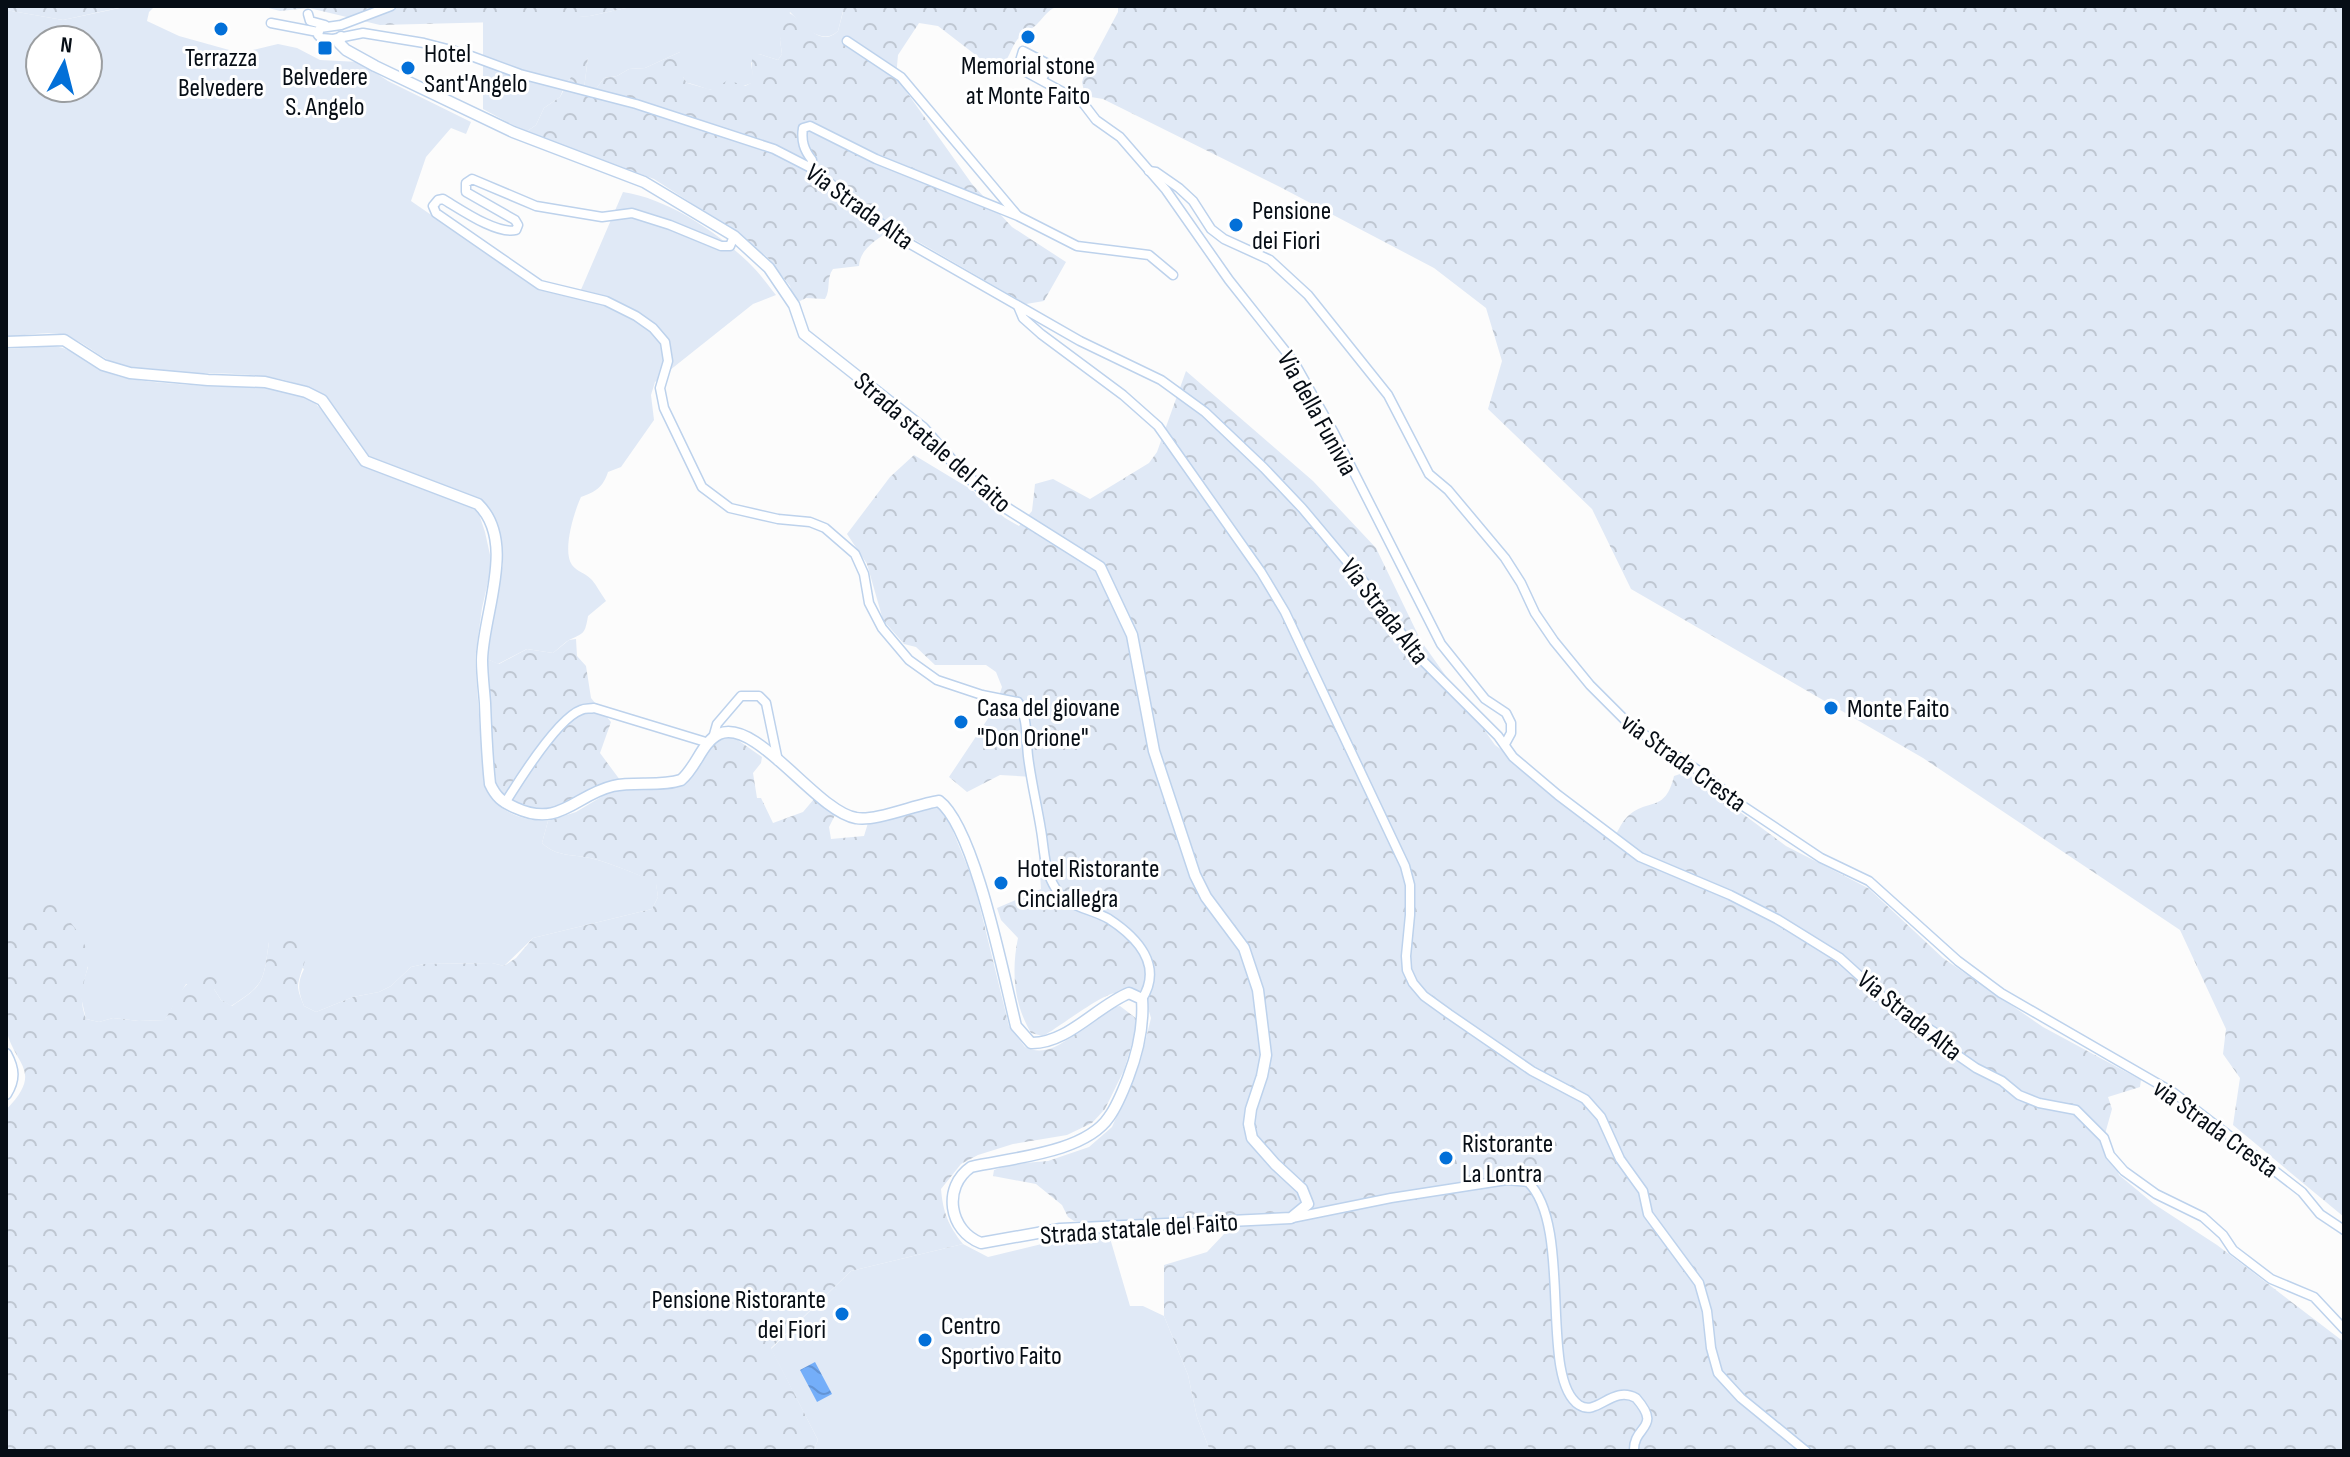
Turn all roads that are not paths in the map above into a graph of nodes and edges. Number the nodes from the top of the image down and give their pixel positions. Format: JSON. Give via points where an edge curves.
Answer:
{"nodes":[{"id":1,"x":391,"y":6,"type":"edge"},
{"id":2,"x":308,"y":14,"type":"dead end"},
{"id":3,"x":271,"y":23,"type":"dead end"},
{"id":4,"x":326,"y":25,"type":"junction"},
{"id":5,"x":318,"y":32,"type":"junction"},
{"id":6,"x":343,"y":36,"type":"junction"},
{"id":7,"x":847,"y":41,"type":"dead end"},
{"id":8,"x":1042,"y":80,"type":"dead end"},
{"id":9,"x":811,"y":168,"type":"junction"},
{"id":10,"x":1149,"y":171,"type":"junction"},
{"id":11,"x":1018,"y":216,"type":"junction"},
{"id":12,"x":734,"y":236,"type":"junction"},
{"id":13,"x":1173,"y":275,"type":"dead end"},
{"id":14,"x":1018,"y":306,"type":"junction"},
{"id":15,"x":6,"y":342,"type":"edge"},
{"id":16,"x":711,"y":740,"type":"junction"},
{"id":17,"x":1505,"y":744,"type":"junction"},
{"id":18,"x":778,"y":761,"type":"junction"},
{"id":19,"x":505,"y":803,"type":"junction"},
{"id":20,"x":1142,"y":999,"type":"junction"},
{"id":21,"x":6,"y":1054,"type":"edge"},
{"id":22,"x":6,"y":1094,"type":"edge"},
{"id":23,"x":1291,"y":1218,"type":"junction"},
{"id":24,"x":2344,"y":1230,"type":"edge"},
{"id":25,"x":2344,"y":1329,"type":"edge"},
{"id":26,"x":1634,"y":1451,"type":"edge"},
{"id":27,"x":1806,"y":1451,"type":"edge"}],
"edges":[{"from":1,"to":4,"type":"street","via":[[341,25]]},
{"from":2,"to":4,"type":"street","via":[[310,21]]},
{"from":3,"to":5,"type":"street","name":"Via Strada Alta"},
{"from":4,"to":5,"type":"street"},
{"from":5,"to":6,"type":"street","name":"Via Strada Alta","via":[[323,38]]},
{"from":6,"to":9,"type":"street","name":"Via Strada Alta","via":[[390,36],[463,53],[774,149]]},
{"from":6,"to":12,"type":"street","name":"Strada statale del Faito","via":[[339,43],[346,50],[375,66],[513,132],[644,182]]},
{"from":7,"to":11,"type":"street","via":[[901,77]]},
{"from":8,"to":10,"type":"street","name":"Via della Funivia","via":[[1083,103]]},
{"from":9,"to":11,"type":"street","via":[[801,139],[803,128],[810,126],[876,159]]},
{"from":9,"to":14,"type":"street","name":"Via Strada Alta","via":[[898,237]]},
{"from":10,"to":17,"type":"street","name":"Via della Funivia","via":[[1294,362],[1441,644],[1485,699],[1506,713],[1511,733]]},
{"from":10,"to":24,"type":"street","name":"via Strada Cresta","via":[[1193,201],[1211,229],[1270,260],[1308,295],[1388,395],[1429,474],[1505,558],[1554,641],[1630,725],[1785,835],[1869,881],[2001,993],[2174,1093]]},
{"from":11,"to":13,"type":"street","via":[[1077,246],[1149,255]]},
{"from":12,"to":20,"type":"street","via":[[730,246],[721,246],[632,213],[602,217],[536,206],[472,179],[466,192],[516,221],[516,230],[481,221],[443,199],[433,206],[540,285],[606,301],[653,328],[665,342],[668,361],[660,388],[664,408],[702,487],[730,508],[825,528],[855,554],[869,603],[909,660],[937,680],[1018,702],[1024,711],[1046,865],[1054,886],[1070,904],[1107,918],[1142,951],[1151,968],[1150,986]]},
{"from":12,"to":23,"type":"street","name":"Strada statale del Faito","via":[[769,268],[794,305],[804,334],[923,428],[1000,504],[1100,567],[1132,635],[1154,751],[1195,875],[1244,948],[1258,990],[1266,1055],[1249,1124],[1252,1138],[1306,1197],[1308,1204]]},
{"from":14,"to":17,"type":"street","name":"Via Strada Alta","via":[[1161,380],[1205,412],[1302,508],[1418,656]]},
{"from":14,"to":27,"type":"street","via":[[1041,334],[1158,426],[1285,612],[1405,866],[1410,885],[1406,956],[1413,983],[1532,1071],[1585,1099],[1601,1117],[1620,1159],[1643,1191],[1648,1214],[1699,1283],[1718,1373]]},
{"from":15,"to":19,"type":"street","via":[[64,340],[103,365],[130,373],[296,388],[322,400],[365,461],[478,504],[488,520],[498,564],[482,659],[490,784]]},
{"from":16,"to":18,"type":"street","via":[[725,732],[742,734]]},
{"from":16,"to":18,"type":"street","via":[[717,724],[741,696],[759,696],[766,703]]},
{"from":16,"to":19,"type":"street","via":[[689,773],[673,783],[613,786],[547,815]]},
{"from":16,"to":19,"type":"street","via":[[594,708],[581,710],[527,767]]},
{"from":17,"to":25,"type":"street","name":"Via Strada Alta","via":[[1518,762],[1633,853],[1730,895],[1840,958],[1894,1007],[2019,1095],[2076,1110],[2104,1138],[2124,1171],[2203,1217],[2233,1250],[2271,1279],[2314,1297]]},
{"from":18,"to":20,"type":"street","via":[[833,807],[857,819],[939,801],[949,809],[975,865],[1016,1026],[1031,1043],[1045,1043],[1113,999],[1129,993]]},
{"from":20,"to":23,"type":"street","name":"Strada statale del Faito","via":[[1137,1055],[1108,1119],[1071,1145],[962,1173],[952,1208],[962,1231],[981,1243],[1060,1229]]},
{"from":21,"to":22,"type":"street","via":[[13,1077]]},
{"from":23,"to":26,"type":"street","via":[[1507,1180],[1528,1182],[1543,1208],[1551,1246],[1565,1384],[1584,1408],[1620,1394],[1636,1398],[1648,1424]]}]}
